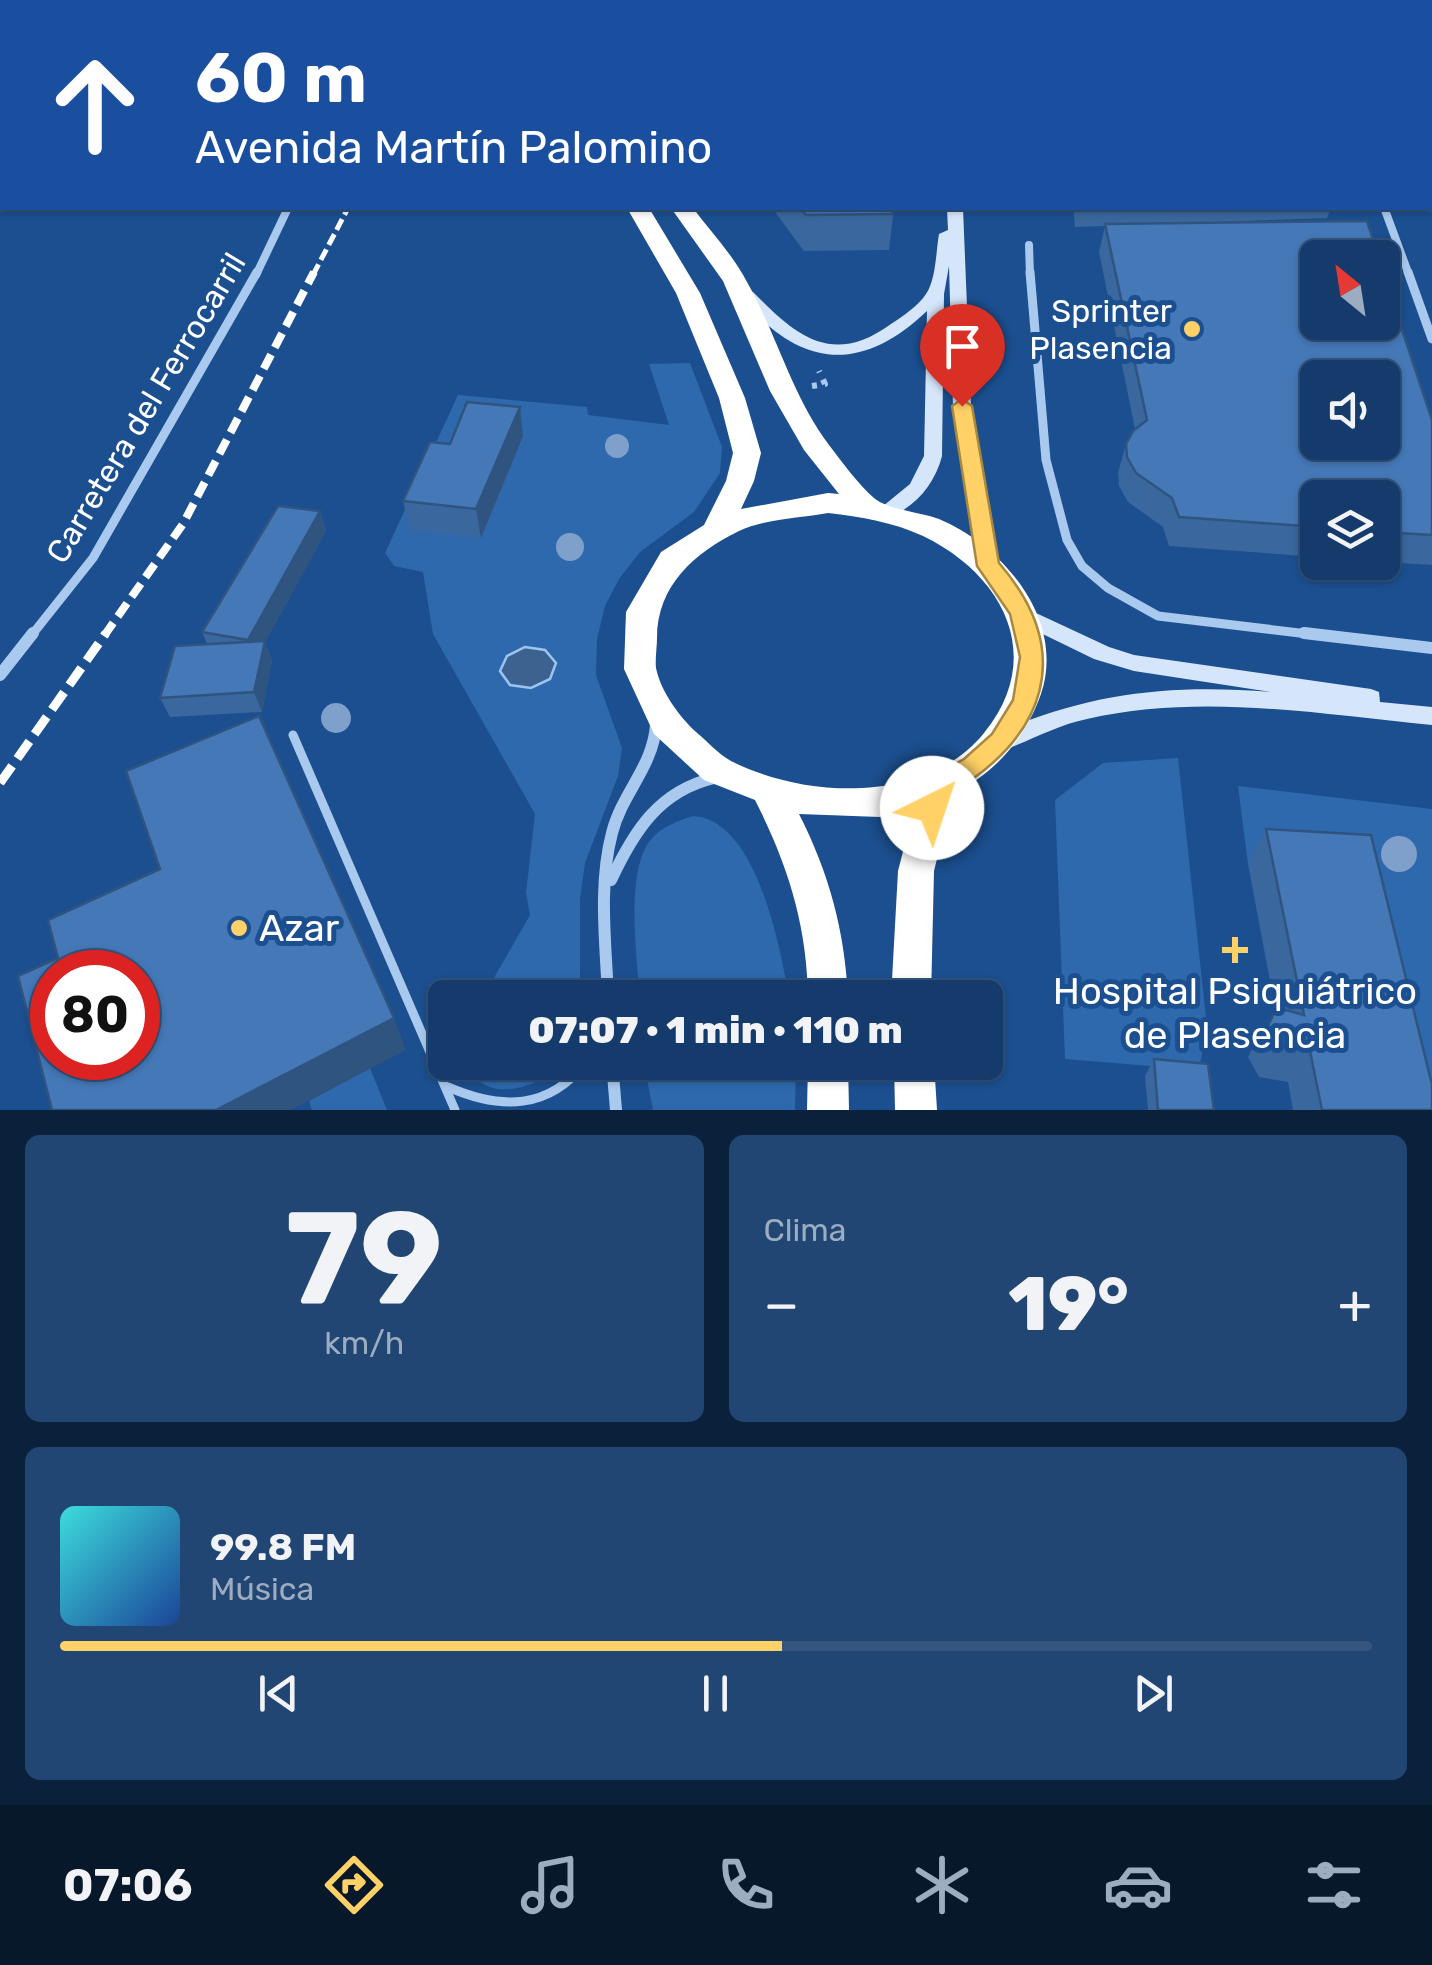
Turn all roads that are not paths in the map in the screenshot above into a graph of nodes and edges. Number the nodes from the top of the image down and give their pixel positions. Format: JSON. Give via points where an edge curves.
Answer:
{"nodes":[{"id":1,"x":287,"y":210,"type":"edge"},
{"id":2,"x":639,"y":210,"type":"edge"},
{"id":3,"x":683,"y":210,"type":"edge"},
{"id":4,"x":953,"y":210,"type":"edge"},
{"id":5,"x":953,"y":210,"type":"edge"},
{"id":6,"x":1386,"y":210,"type":"edge"},
{"id":7,"x":1029,"y":245,"type":"dead end"},
{"id":8,"x":735,"y":282,"type":"junction"},
{"id":9,"x":936,"y":294,"type":"junction"},
{"id":10,"x":1432,"y":339,"type":"edge"},
{"id":11,"x":877,"y":509,"type":"junction"},
{"id":12,"x":720,"y":525,"type":"junction"},
{"id":13,"x":988,"y":566,"type":"junction"},
{"id":14,"x":1022,"y":614,"type":"junction"},
{"id":15,"x":1432,"y":648,"type":"edge"},
{"id":16,"x":0,"y":675,"type":"edge"},
{"id":17,"x":1432,"y":707,"type":"edge"},
{"id":18,"x":656,"y":713,"type":"junction"},
{"id":19,"x":1432,"y":716,"type":"edge"},
{"id":20,"x":294,"y":735,"type":"dead end"},
{"id":21,"x":1002,"y":742,"type":"junction"},
{"id":22,"x":726,"y":776,"type":"junction"},
{"id":23,"x":937,"y":787,"type":"junction"},
{"id":24,"x":769,"y":794,"type":"junction"},
{"id":25,"x":606,"y":890,"type":"junction"},
{"id":26,"x":608,"y":980,"type":"edge"},
{"id":27,"x":828,"y":980,"type":"edge"},
{"id":28,"x":912,"y":980,"type":"edge"},
{"id":29,"x":575,"y":1080,"type":"edge"},
{"id":30,"x":614,"y":1080,"type":"edge"},
{"id":31,"x":828,"y":1080,"type":"edge"},
{"id":32,"x":915,"y":1080,"type":"edge"},
{"id":33,"x":448,"y":1087,"type":"junction"},
{"id":34,"x":456,"y":1110,"type":"edge"},
{"id":35,"x":616,"y":1110,"type":"edge"},
{"id":36,"x":828,"y":1110,"type":"edge"},
{"id":37,"x":916,"y":1110,"type":"edge"}],
"edges":[{"from":1,"to":16,"type":"street","name":"Carretera del Ferrocarril","via":[[246,296],[93,558]]},
{"from":2,"to":12,"type":"highway","via":[[688,293],[747,453]]},
{"from":3,"to":8,"type":"highway"},
{"from":4,"to":9,"type":"main road"},
{"from":5,"to":13,"type":"main road","via":[[962,406]]},
{"from":6,"to":10,"type":"street"},
{"from":7,"to":15,"type":"street","via":[[1035,378],[1047,461],[1067,544],[1081,566],[1158,616]]},
{"from":8,"to":9,"type":"main road","via":[[794,340],[842,352],[892,334]]},
{"from":8,"to":11,"type":"highway","via":[[818,450]]},
{"from":9,"to":11,"type":"main road","via":[[929,476],[910,498]]},
{"from":11,"to":12,"type":"highway","via":[[790,504]]},
{"from":11,"to":13,"type":"highway","via":[[942,533]]},
{"from":12,"to":18,"type":"highway","via":[[672,559],[643,605],[636,658]]},
{"from":13,"to":14,"type":"highway"},
{"from":14,"to":17,"type":"main road","via":[[1134,663]]},
{"from":14,"to":21,"type":"highway","via":[[1032,657],[1025,701]]},
{"from":18,"to":22,"type":"highway","via":[[686,748]]},
{"from":18,"to":25,"type":"street","via":[[649,766],[612,830]]},
{"from":19,"to":21,"type":"main road","via":[[1174,697],[1095,708]]},
{"from":20,"to":33,"type":"lane"},
{"from":21,"to":23,"type":"highway"},
{"from":22,"to":24,"type":"highway"},
{"from":22,"to":25,"type":"street","via":[[694,781],[658,803],[634,830]]},
{"from":23,"to":24,"type":"highway","via":[[884,802],[826,805]]},
{"from":23,"to":28,"type":"highway","via":[[916,871]]},
{"from":24,"to":27,"type":"highway","via":[[795,836],[814,888]]},
{"from":25,"to":26,"type":"street"},
{"from":29,"to":33,"type":"lane","via":[[542,1100],[490,1106]]},
{"from":30,"to":35,"type":"street"},
{"from":31,"to":36,"type":"highway"},
{"from":32,"to":37,"type":"highway"},
{"from":33,"to":34,"type":"lane"}]}
